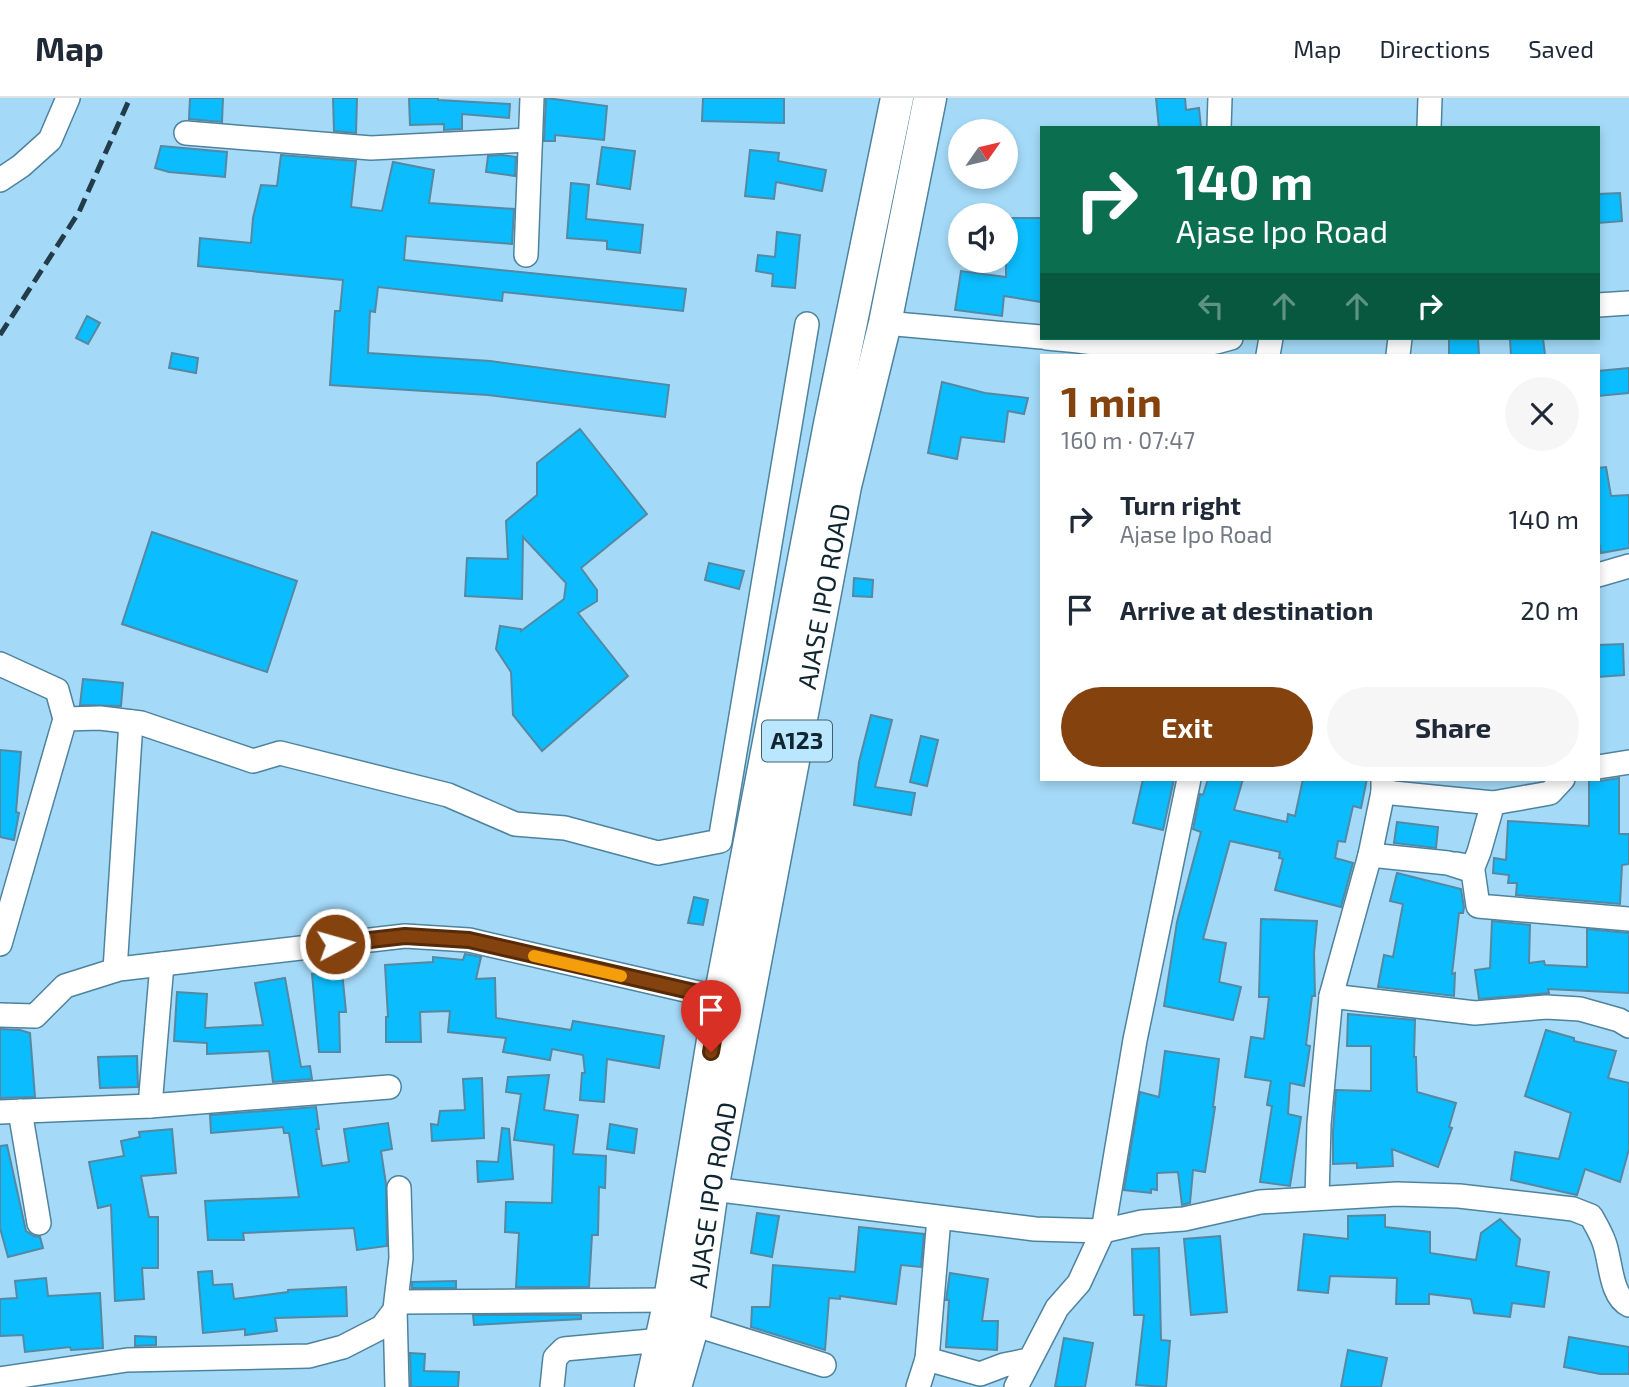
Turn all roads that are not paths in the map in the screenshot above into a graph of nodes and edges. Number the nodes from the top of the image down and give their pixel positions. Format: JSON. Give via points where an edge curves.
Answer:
{"nodes":[{"id":1,"x":68,"y":98,"type":"edge"},
{"id":2,"x":532,"y":98,"type":"edge"},
{"id":3,"x":897,"y":98,"type":"edge"},
{"id":4,"x":930,"y":98,"type":"edge"},
{"id":5,"x":1220,"y":98,"type":"edge"},
{"id":6,"x":1430,"y":98,"type":"edge"},
{"id":7,"x":1219,"y":126,"type":"edge"},
{"id":8,"x":1429,"y":126,"type":"edge"},
{"id":9,"x":186,"y":133,"type":"dead end"},
{"id":10,"x":530,"y":140,"type":"junction"},
{"id":11,"x":0,"y":180,"type":"edge"},
{"id":12,"x":526,"y":255,"type":"dead end"},
{"id":13,"x":1629,"y":303,"type":"edge"},
{"id":14,"x":1600,"y":305,"type":"edge"},
{"id":15,"x":885,"y":323,"type":"junction"},
{"id":16,"x":807,"y":324,"type":"dead end"},
{"id":17,"x":1040,"y":337,"type":"edge"},
{"id":18,"x":1070,"y":340,"type":"edge"},
{"id":19,"x":1224,"y":340,"type":"edge"},
{"id":20,"x":1629,"y":566,"type":"edge"},
{"id":21,"x":1600,"y":574,"type":"edge"},
{"id":22,"x":0,"y":664,"type":"edge"},
{"id":23,"x":65,"y":719,"type":"junction"},
{"id":24,"x":131,"y":722,"type":"junction"},
{"id":25,"x":1629,"y":762,"type":"edge"},
{"id":26,"x":1600,"y":767,"type":"edge"},
{"id":27,"x":1189,"y":781,"type":"edge"},
{"id":28,"x":1561,"y":781,"type":"edge"},
{"id":29,"x":1383,"y":785,"type":"edge"},
{"id":30,"x":1493,"y":803,"type":"junction"},
{"id":31,"x":1370,"y":855,"type":"junction"},
{"id":32,"x":1448,"y":863,"type":"junction"},
{"id":33,"x":1629,"y":919,"type":"edge"},
{"id":34,"x":0,"y":944,"type":"edge"},
{"id":35,"x":162,"y":964,"type":"junction"},
{"id":36,"x":115,"y":970,"type":"junction"},
{"id":37,"x":1331,"y":996,"type":"junction"},
{"id":38,"x":720,"y":998,"type":"junction"},
{"id":39,"x":0,"y":1015,"type":"edge"},
{"id":40,"x":1629,"y":1026,"type":"edge"},
{"id":41,"x":389,"y":1087,"type":"dead end"},
{"id":42,"x":150,"y":1106,"type":"junction"},
{"id":43,"x":10,"y":1112,"type":"edge"},
{"id":44,"x":399,"y":1188,"type":"dead end"},
{"id":45,"x":712,"y":1189,"type":"junction"},
{"id":46,"x":1317,"y":1198,"type":"junction"},
{"id":47,"x":939,"y":1218,"type":"junction"},
{"id":48,"x":39,"y":1223,"type":"dead end"},
{"id":49,"x":1103,"y":1231,"type":"junction"},
{"id":50,"x":670,"y":1300,"type":"junction"},
{"id":51,"x":1629,"y":1305,"type":"edge"},
{"id":52,"x":395,"y":1309,"type":"junction"},
{"id":53,"x":693,"y":1324,"type":"junction"},
{"id":54,"x":662,"y":1340,"type":"junction"},
{"id":55,"x":927,"y":1359,"type":"junction"},
{"id":56,"x":1029,"y":1360,"type":"junction"},
{"id":57,"x":824,"y":1365,"type":"dead end"},
{"id":58,"x":0,"y":1379,"type":"edge"},
{"id":59,"x":987,"y":1381,"type":"edge"},
{"id":60,"x":397,"y":1387,"type":"edge"},
{"id":61,"x":552,"y":1387,"type":"edge"},
{"id":62,"x":651,"y":1387,"type":"edge"},
{"id":63,"x":675,"y":1387,"type":"edge"},
{"id":64,"x":918,"y":1387,"type":"edge"},
{"id":65,"x":1016,"y":1387,"type":"edge"}],
"edges":[{"from":1,"to":11,"type":"street","via":[[50,140]]},
{"from":2,"to":10,"type":"street"},
{"from":3,"to":38,"type":"highway","name":"AJASE IPO ROAD","number":"A123"},
{"from":4,"to":15,"type":"highway","name":"AJASE IPO ROAD","number":"A123"},
{"from":5,"to":7,"type":"street"},
{"from":6,"to":8,"type":"street"},
{"from":9,"to":10,"type":"street","via":[[371,148]]},
{"from":10,"to":12,"type":"street"},
{"from":13,"to":14,"type":"street"},
{"from":15,"to":17,"type":"street"},
{"from":15,"to":45,"type":"highway","name":"AJASE IPO ROAD","number":"A123","via":[[845,486]]},
{"from":16,"to":24,"type":"street","via":[[720,841],[658,853],[565,828],[514,824],[448,795],[280,752],[253,761]]},
{"from":18,"to":19,"type":"street","via":[[1162,348]]},
{"from":20,"to":21,"type":"street"},
{"from":22,"to":23,"type":"street","via":[[57,690]]},
{"from":23,"to":24,"type":"street"},
{"from":23,"to":34,"type":"street"},
{"from":24,"to":36,"type":"street"},
{"from":25,"to":26,"type":"street"},
{"from":27,"to":49,"type":"street","via":[[1135,1041]]},
{"from":28,"to":30,"type":"street","via":[[1550,793]]},
{"from":29,"to":30,"type":"street"},
{"from":29,"to":31,"type":"street"},
{"from":30,"to":32,"type":"street","via":[[1473,867]]},
{"from":31,"to":32,"type":"street"},
{"from":31,"to":37,"type":"street"},
{"from":32,"to":33,"type":"street","via":[[1473,872],[1478,906]]},
{"from":35,"to":36,"type":"street"},
{"from":35,"to":38,"type":"street","via":[[405,936],[456,939]]},
{"from":35,"to":42,"type":"street"},
{"from":36,"to":39,"type":"street","via":[[65,986],[35,1016]]},
{"from":37,"to":40,"type":"street","via":[[1475,1013],[1580,1009]]},
{"from":37,"to":46,"type":"street"},
{"from":38,"to":50,"type":"highway","name":"AJASE IPO ROAD","number":"A123"},
{"from":41,"to":42,"type":"street"},
{"from":42,"to":43,"type":"street"},
{"from":43,"to":48,"type":"street"},
{"from":44,"to":52,"type":"street","via":[[401,1258]]},
{"from":45,"to":47,"type":"street"},
{"from":45,"to":53,"type":"highway","name":"AJASE IPO ROAD","number":"A123"},
{"from":46,"to":49,"type":"street","via":[[1260,1202]]},
{"from":46,"to":51,"type":"street","via":[[1459,1196],[1573,1209],[1591,1216],[1616,1288],[1623,1303]]},
{"from":47,"to":49,"type":"street"},
{"from":47,"to":55,"type":"street"},
{"from":49,"to":56,"type":"street","via":[[1079,1283],[1057,1308]]},
{"from":50,"to":52,"type":"street","via":[[401,1302]]},
{"from":50,"to":54,"type":"highway","name":"AJASE IPO ROAD","number":"A123"},
{"from":52,"to":58,"type":"street","via":[[382,1327],[343,1347],[309,1356],[127,1360]]},
{"from":52,"to":60,"type":"street"},
{"from":53,"to":57,"type":"street"},
{"from":53,"to":63,"type":"highway","name":"AJASE IPO ROAD","number":"A123"},
{"from":54,"to":61,"type":"street","via":[[564,1349],[555,1358]]},
{"from":54,"to":62,"type":"highway","name":"AJASE IPO ROAD","number":"A123"},
{"from":55,"to":59,"type":"street"},
{"from":55,"to":64,"type":"street"},
{"from":56,"to":59,"type":"street","via":[[1004,1365]]},
{"from":56,"to":65,"type":"street"}]}
